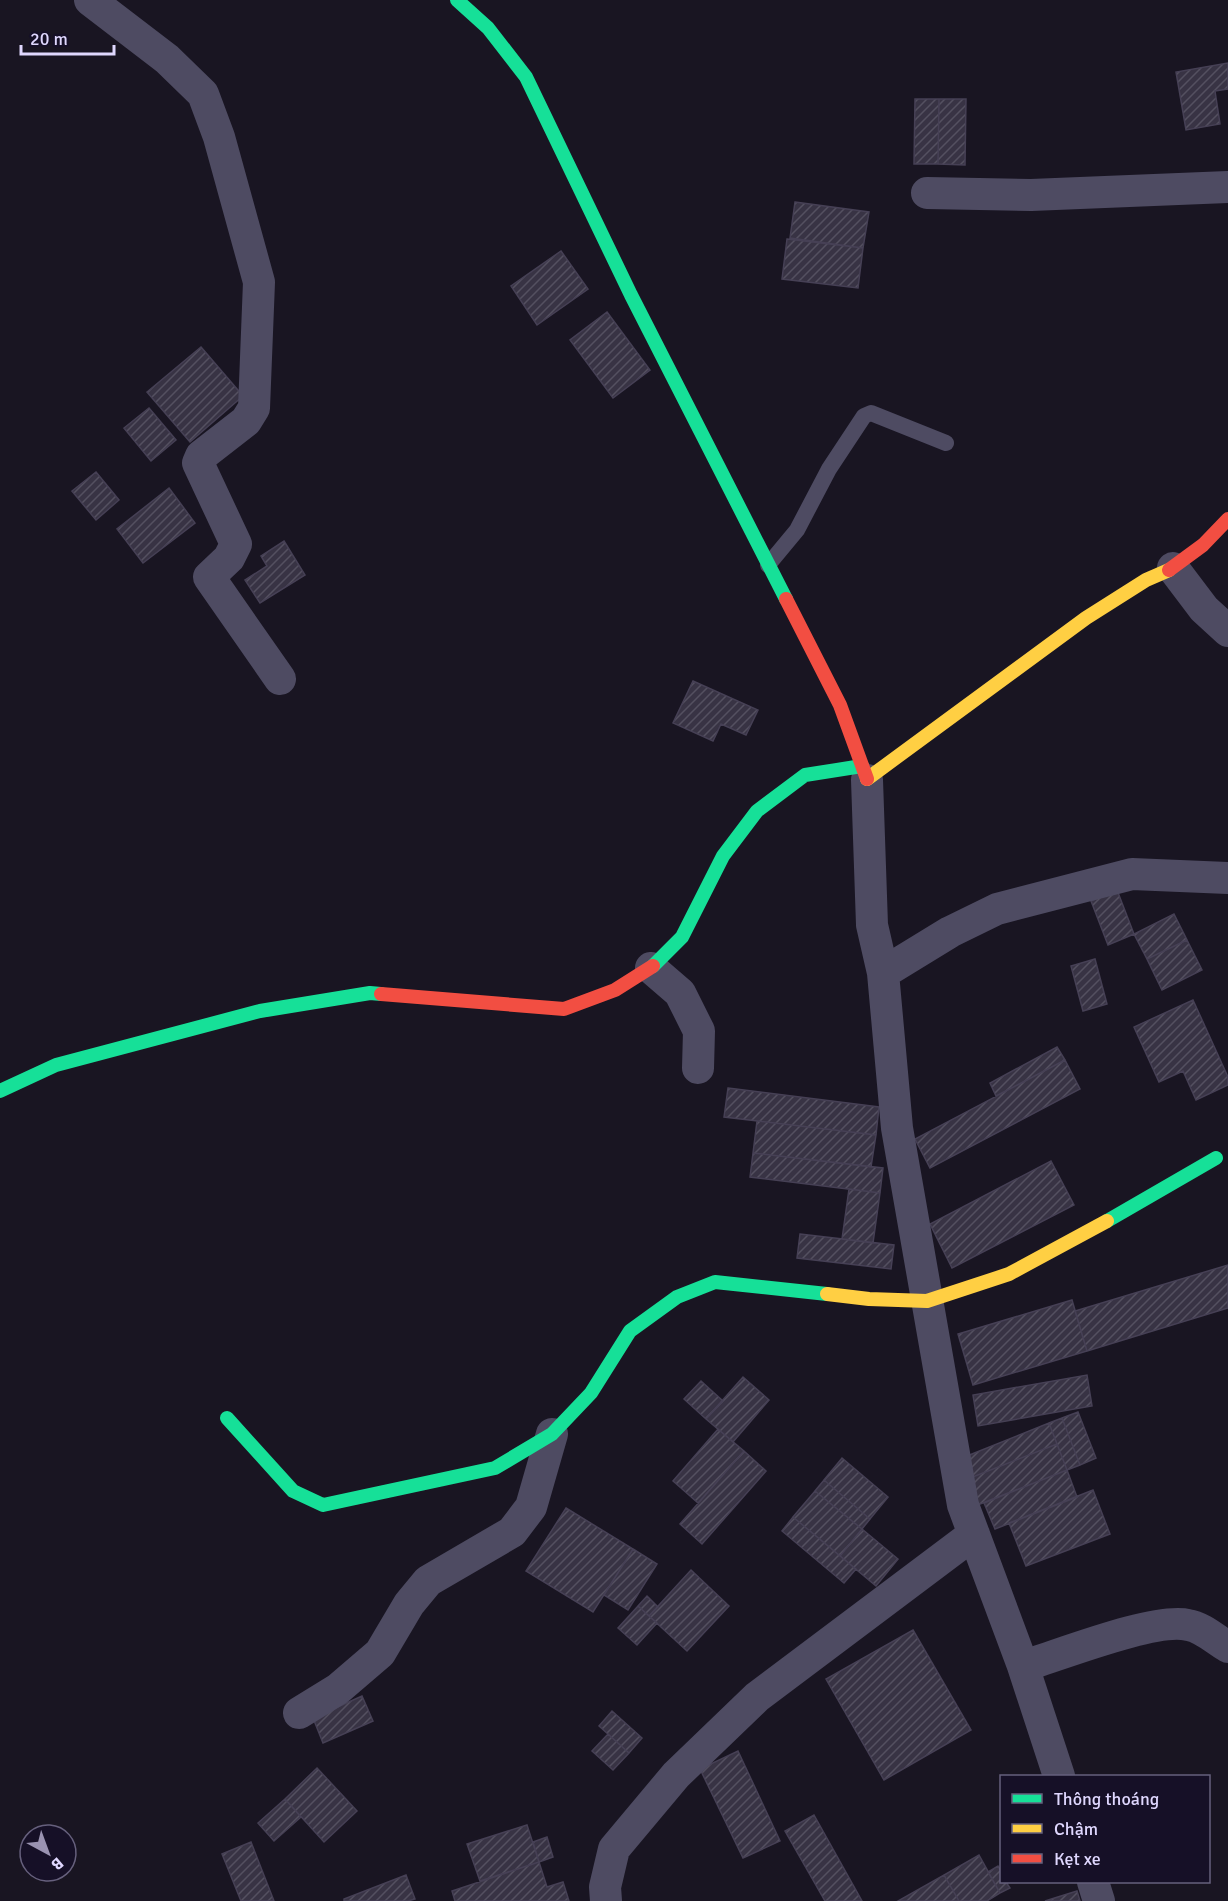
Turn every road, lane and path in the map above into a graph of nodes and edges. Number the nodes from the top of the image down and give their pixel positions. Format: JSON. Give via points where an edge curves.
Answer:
{"nodes":[{"id":1,"x":90,"y":0,"type":"edge"},
{"id":2,"x":457,"y":0,"type":"edge"},
{"id":3,"x":1228,"y":187,"type":"edge"},
{"id":4,"x":927,"y":193,"type":"dead end"},
{"id":5,"x":946,"y":443,"type":"dead end"},
{"id":6,"x":1228,"y":519,"type":"edge"},
{"id":7,"x":768,"y":565,"type":"junction"},
{"id":8,"x":1173,"y":568,"type":"junction"},
{"id":9,"x":1228,"y":631,"type":"edge"},
{"id":10,"x":280,"y":679,"type":"dead end"},
{"id":11,"x":865,"y":773,"type":"junction"},
{"id":12,"x":1228,"y":878,"type":"edge"},
{"id":13,"x":651,"y":968,"type":"junction"},
{"id":14,"x":884,"y":973,"type":"junction"},
{"id":15,"x":698,"y":1068,"type":"dead end"},
{"id":16,"x":0,"y":1091,"type":"edge"},
{"id":17,"x":1216,"y":1158,"type":"dead end"},
{"id":18,"x":927,"y":1301,"type":"junction"},
{"id":19,"x":227,"y":1418,"type":"dead end"},
{"id":20,"x":552,"y":1434,"type":"junction"},
{"id":21,"x":975,"y":1534,"type":"junction"},
{"id":22,"x":1228,"y":1647,"type":"edge"},
{"id":23,"x":1023,"y":1666,"type":"junction"},
{"id":24,"x":299,"y":1713,"type":"dead end"},
{"id":25,"x":1059,"y":1775,"type":"edge"},
{"id":26,"x":1094,"y":1883,"type":"edge"},
{"id":27,"x":606,"y":1901,"type":"edge"},
{"id":28,"x":1099,"y":1901,"type":"edge"}],
"edges":[{"from":1,"to":10,"type":"street","via":[[167,59],[203,94],[223,148],[259,282],[254,408],[246,421],[201,456],[198,463],[236,544],[229,558],[209,578]]},
{"from":2,"to":7,"type":"street","via":[[488,28],[526,77]]},
{"from":3,"to":4,"type":"street","via":[[1031,195]]},
{"from":5,"to":7,"type":"lane","via":[[871,413],[864,416],[829,469],[797,530]]},
{"from":6,"to":8,"type":"street"},
{"from":7,"to":11,"type":"street","via":[[840,705]]},
{"from":8,"to":9,"type":"street","via":[[1204,609]]},
{"from":8,"to":11,"type":"street","via":[[1146,580],[1086,618]]},
{"from":11,"to":13,"type":"street","via":[[805,775],[757,811],[723,856],[682,937]]},
{"from":11,"to":14,"type":"street","via":[[872,925]]},
{"from":12,"to":14,"type":"street","via":[[1132,874],[997,909],[950,932]]},
{"from":13,"to":15,"type":"street","via":[[680,993],[699,1031]]},
{"from":13,"to":16,"type":"street","via":[[615,990],[564,1009],[370,993],[260,1011],[56,1065]]},
{"from":14,"to":18,"type":"street","via":[[897,1128]]},
{"from":17,"to":18,"type":"street","via":[[1009,1274]]},
{"from":18,"to":20,"type":"street","via":[[868,1299],[715,1282],[677,1297],[630,1331],[591,1393]]},
{"from":18,"to":21,"type":"street","via":[[963,1505]]},
{"from":19,"to":20,"type":"street","via":[[293,1491],[323,1505],[495,1468]]},
{"from":20,"to":24,"type":"street","via":[[531,1507],[512,1532],[428,1581],[409,1604],[380,1653],[338,1689]]},
{"from":21,"to":23,"type":"street"},
{"from":21,"to":27,"type":"street","via":[[757,1697],[676,1775],[614,1849],[605,1887]]},
{"from":22,"to":23,"type":"street","via":[[1189,1625],[1171,1623]]},
{"from":23,"to":25,"type":"street"},
{"from":26,"to":28,"type":"street"}]}
